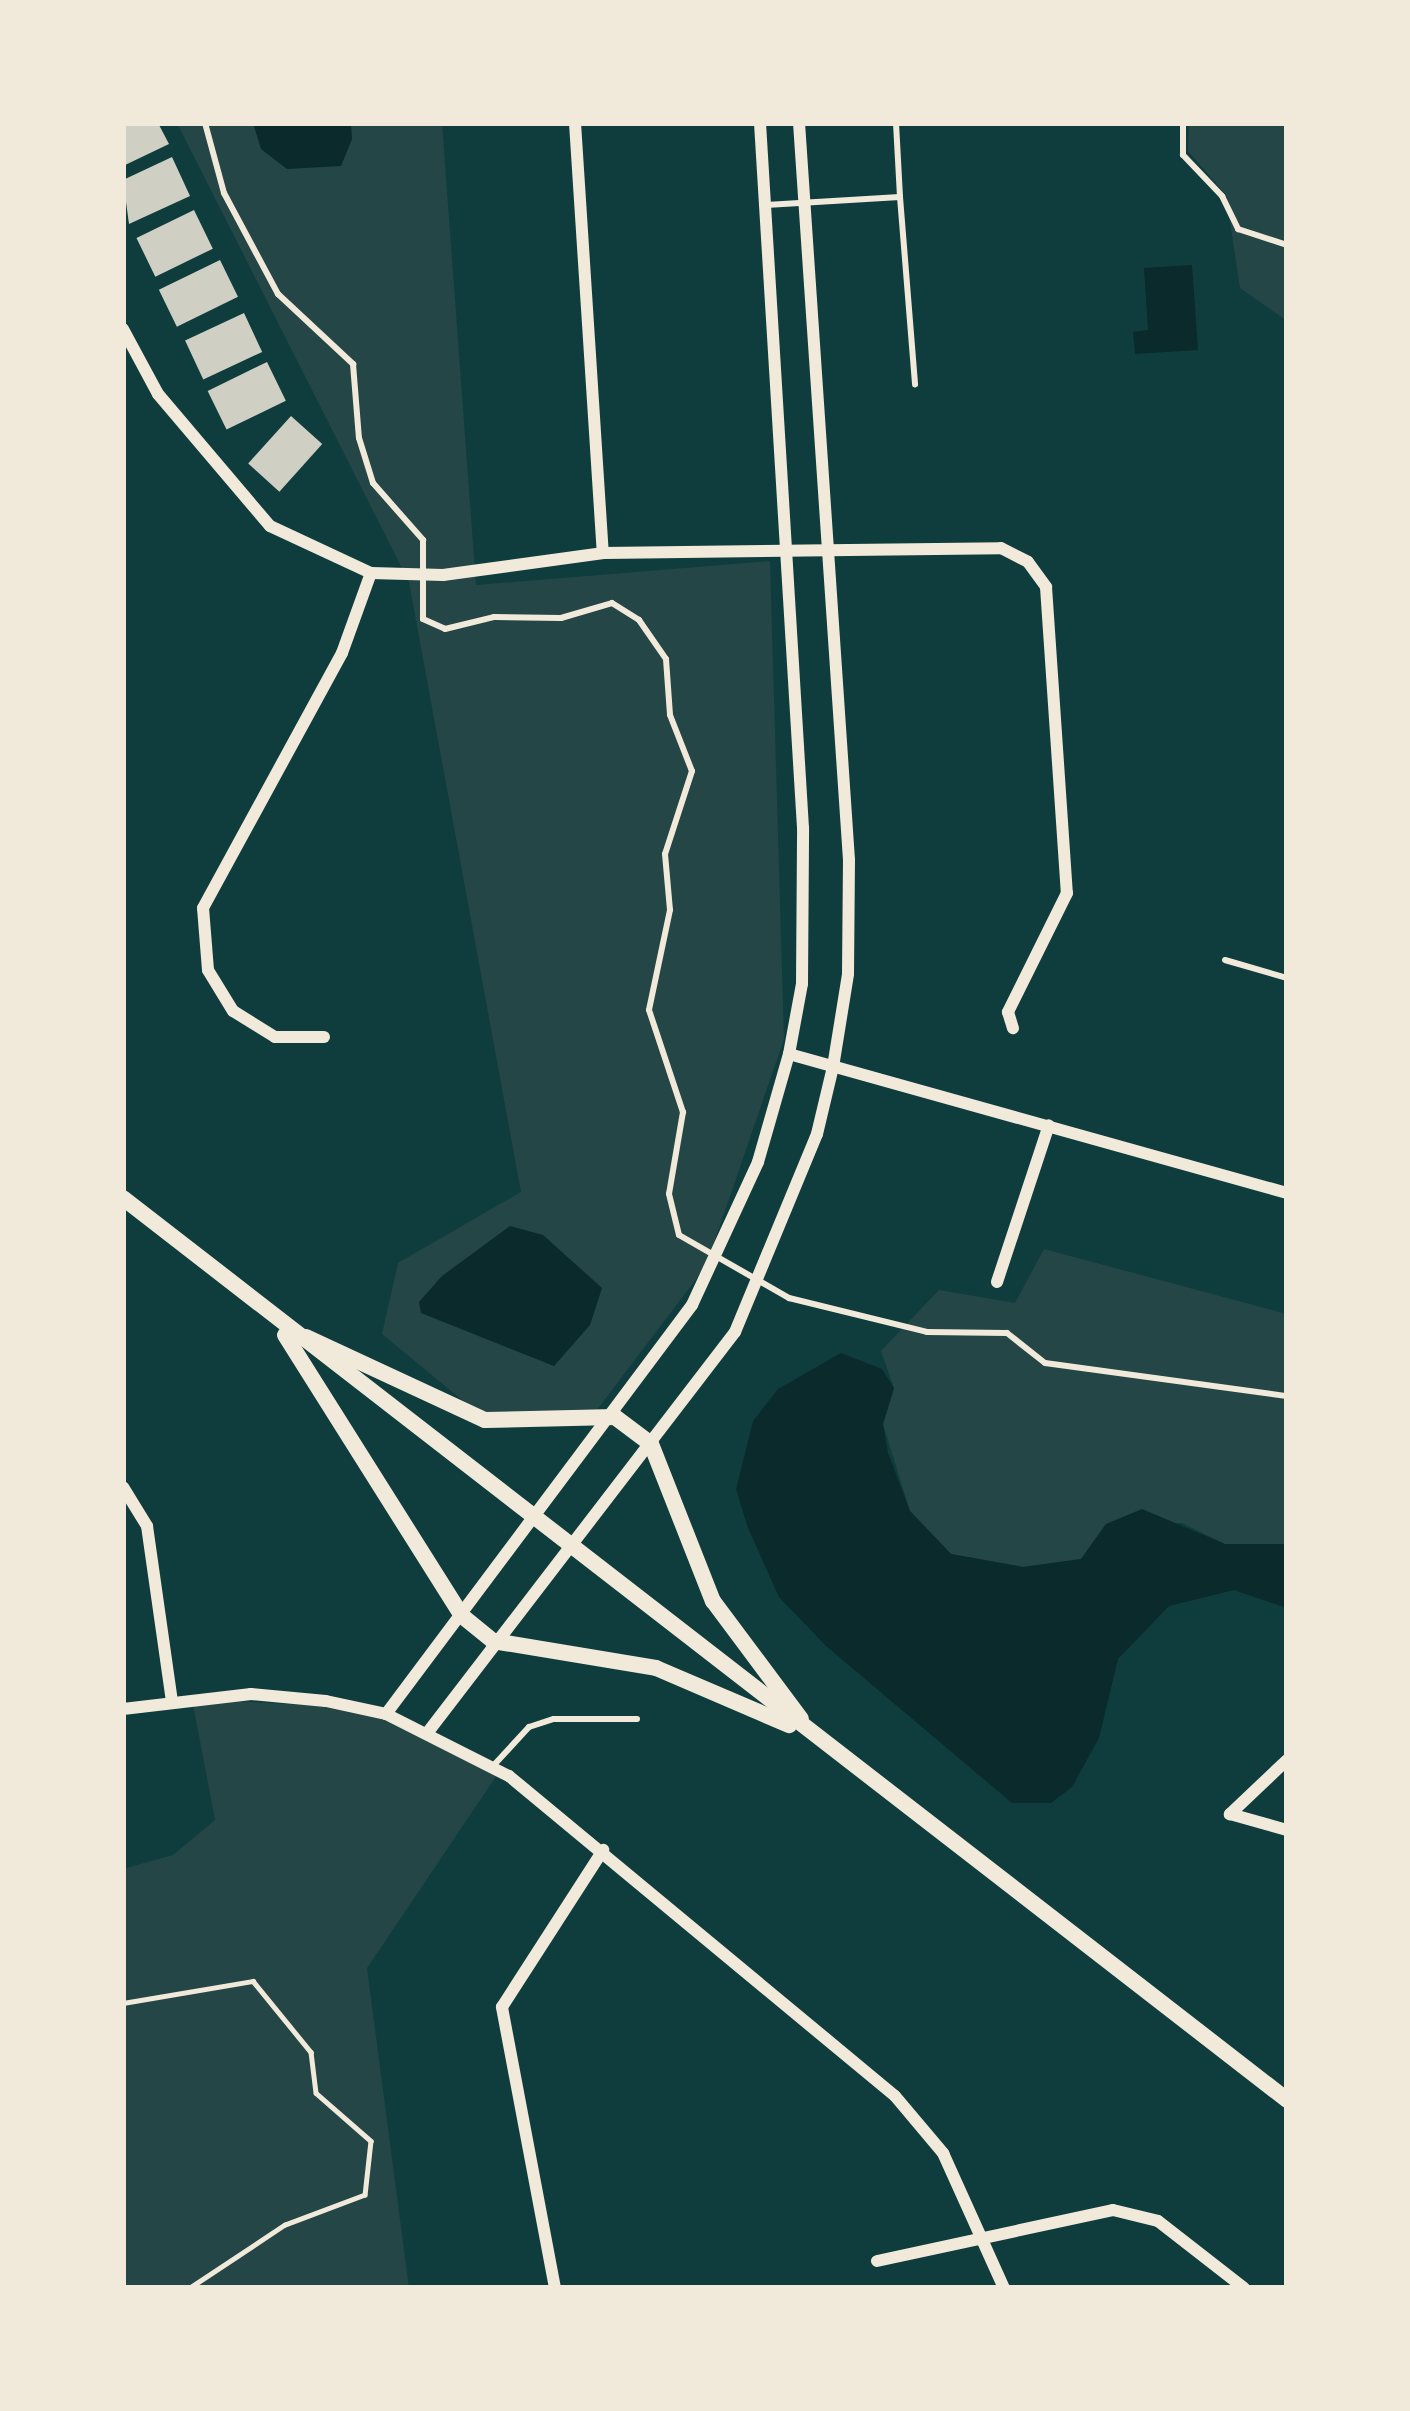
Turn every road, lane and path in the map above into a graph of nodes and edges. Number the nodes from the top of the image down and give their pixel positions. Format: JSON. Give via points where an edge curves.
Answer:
{"nodes":[{"id":1,"x":205,"y":123,"type":"edge"},
{"id":2,"x":575,"y":123,"type":"edge"},
{"id":3,"x":760,"y":123,"type":"edge"},
{"id":4,"x":799,"y":123,"type":"edge"},
{"id":5,"x":896,"y":123,"type":"edge"},
{"id":6,"x":1183,"y":123,"type":"edge"},
{"id":7,"x":901,"y":197,"type":"junction"},
{"id":8,"x":803,"y":203,"type":"junction"},
{"id":9,"x":766,"y":206,"type":"junction"},
{"id":10,"x":1287,"y":244,"type":"edge"},
{"id":11,"x":123,"y":330,"type":"edge"},
{"id":12,"x":915,"y":384,"type":"dead end"},
{"id":13,"x":828,"y":551,"type":"junction"},
{"id":14,"x":789,"y":552,"type":"junction"},
{"id":15,"x":603,"y":553,"type":"junction"},
{"id":16,"x":371,"y":573,"type":"junction"},
{"id":17,"x":423,"y":575,"type":"junction"},
{"id":18,"x":1225,"y":960,"type":"dead end"},
{"id":19,"x":1287,"y":978,"type":"edge"},
{"id":20,"x":1013,"y":1028,"type":"dead end"},
{"id":21,"x":324,"y":1037,"type":"dead end"},
{"id":22,"x":789,"y":1054,"type":"junction"},
{"id":23,"x":833,"y":1067,"type":"junction"},
{"id":24,"x":1048,"y":1125,"type":"junction"},
{"id":25,"x":1287,"y":1193,"type":"edge"},
{"id":26,"x":123,"y":1198,"type":"edge"},
{"id":27,"x":718,"y":1262,"type":"junction"},
{"id":28,"x":760,"y":1280,"type":"junction"},
{"id":29,"x":997,"y":1282,"type":"dead end"},
{"id":30,"x":278,"y":1324,"type":"junction"},
{"id":31,"x":1287,"y":1396,"type":"edge"},
{"id":32,"x":615,"y":1417,"type":"junction"},
{"id":33,"x":651,"y":1444,"type":"junction"},
{"id":34,"x":123,"y":1487,"type":"edge"},
{"id":35,"x":535,"y":1521,"type":"junction"},
{"id":36,"x":569,"y":1549,"type":"junction"},
{"id":37,"x":460,"y":1615,"type":"junction"},
{"id":38,"x":494,"y":1641,"type":"junction"},
{"id":39,"x":172,"y":1701,"type":"junction"},
{"id":40,"x":123,"y":1709,"type":"edge"},
{"id":41,"x":386,"y":1714,"type":"junction"},
{"id":42,"x":638,"y":1719,"type":"dead end"},
{"id":43,"x":428,"y":1732,"type":"junction"},
{"id":44,"x":814,"y":1736,"type":"junction"},
{"id":45,"x":1287,"y":1760,"type":"edge"},
{"id":46,"x":493,"y":1766,"type":"junction"},
{"id":47,"x":1287,"y":1830,"type":"edge"},
{"id":48,"x":603,"y":1850,"type":"junction"},
{"id":49,"x":123,"y":2003,"type":"edge"},
{"id":50,"x":1287,"y":2100,"type":"edge"},
{"id":51,"x":985,"y":2235,"type":"junction"},
{"id":52,"x":877,"y":2260,"type":"dead end"},
{"id":53,"x":190,"y":2288,"type":"edge"},
{"id":54,"x":555,"y":2288,"type":"edge"},
{"id":55,"x":1004,"y":2288,"type":"edge"},
{"id":56,"x":1244,"y":2288,"type":"edge"}],
"edges":[{"from":1,"to":17,"type":"lane","via":[[224,193],[278,294],[352,364],[366,463],[395,513],[423,540]]},
{"from":2,"to":15,"type":"street"},
{"from":3,"to":9,"type":"street"},
{"from":4,"to":8,"type":"street"},
{"from":5,"to":7,"type":"lane"},
{"from":6,"to":10,"type":"lane","via":[[1183,155],[1222,196],[1238,230]]},
{"from":7,"to":8,"type":"lane"},
{"from":7,"to":12,"type":"lane"},
{"from":8,"to":9,"type":"lane"},
{"from":8,"to":13,"type":"street"},
{"from":9,"to":14,"type":"street"},
{"from":11,"to":16,"type":"street","via":[[158,394],[269,526]]},
{"from":13,"to":14,"type":"street"},
{"from":13,"to":20,"type":"street","via":[[1001,548],[1028,562],[1046,587],[1067,892],[1008,1012]]},
{"from":13,"to":23,"type":"street","via":[[848,860],[848,974]]},
{"from":14,"to":15,"type":"street"},
{"from":14,"to":22,"type":"street","via":[[803,828],[802,984]]},
{"from":15,"to":17,"type":"street"},
{"from":16,"to":17,"type":"street"},
{"from":16,"to":21,"type":"street","via":[[342,653],[203,908],[208,970],[233,1011],[275,1037]]},
{"from":17,"to":27,"type":"lane","via":[[420,610],[432,627],[513,615],[561,618],[612,603],[639,620],[666,659],[670,715],[692,771],[665,854],[670,910],[649,1010],[683,1112],[671,1220],[695,1250]]},
{"from":18,"to":19,"type":"lane"},
{"from":22,"to":23,"type":"street"},
{"from":22,"to":27,"type":"street"},
{"from":23,"to":24,"type":"street"},
{"from":23,"to":28,"type":"street","via":[[817,1134]]},
{"from":24,"to":25,"type":"street"},
{"from":24,"to":29,"type":"street"},
{"from":26,"to":30,"type":"street"},
{"from":27,"to":28,"type":"lane"},
{"from":27,"to":32,"type":"street"},
{"from":28,"to":31,"type":"lane","via":[[789,1298],[927,1331],[1007,1334],[1045,1363]]},
{"from":28,"to":33,"type":"street","via":[[735,1332]]},
{"from":30,"to":32,"type":"street","via":[[484,1420]]},
{"from":30,"to":35,"type":"street"},
{"from":30,"to":37,"type":"street"},
{"from":32,"to":33,"type":"street"},
{"from":32,"to":35,"type":"street"},
{"from":33,"to":36,"type":"street"},
{"from":33,"to":44,"type":"street","via":[[712,1601]]},
{"from":34,"to":39,"type":"street","via":[[147,1526]]},
{"from":35,"to":36,"type":"street"},
{"from":35,"to":37,"type":"street"},
{"from":36,"to":38,"type":"street"},
{"from":36,"to":44,"type":"street"},
{"from":37,"to":38,"type":"street"},
{"from":37,"to":41,"type":"street"},
{"from":38,"to":43,"type":"street"},
{"from":38,"to":44,"type":"street","via":[[656,1668]]},
{"from":39,"to":40,"type":"street"},
{"from":39,"to":41,"type":"street","via":[[286,1694]]},
{"from":41,"to":43,"type":"street"},
{"from":42,"to":46,"type":"lane","via":[[529,1727]]},
{"from":43,"to":46,"type":"street"},
{"from":44,"to":50,"type":"street"},
{"from":45,"to":47,"type":"street","via":[[1230,1814]]},
{"from":46,"to":48,"type":"street"},
{"from":48,"to":51,"type":"street","via":[[895,2096],[943,2153]]},
{"from":48,"to":54,"type":"street","via":[[502,2007]]},
{"from":49,"to":53,"type":"path","via":[[253,1981],[311,2052],[316,2093],[371,2141],[365,2195],[285,2225]]},
{"from":51,"to":52,"type":"street"},
{"from":51,"to":55,"type":"street"},
{"from":51,"to":56,"type":"street","via":[[1137,2212]]}]}
